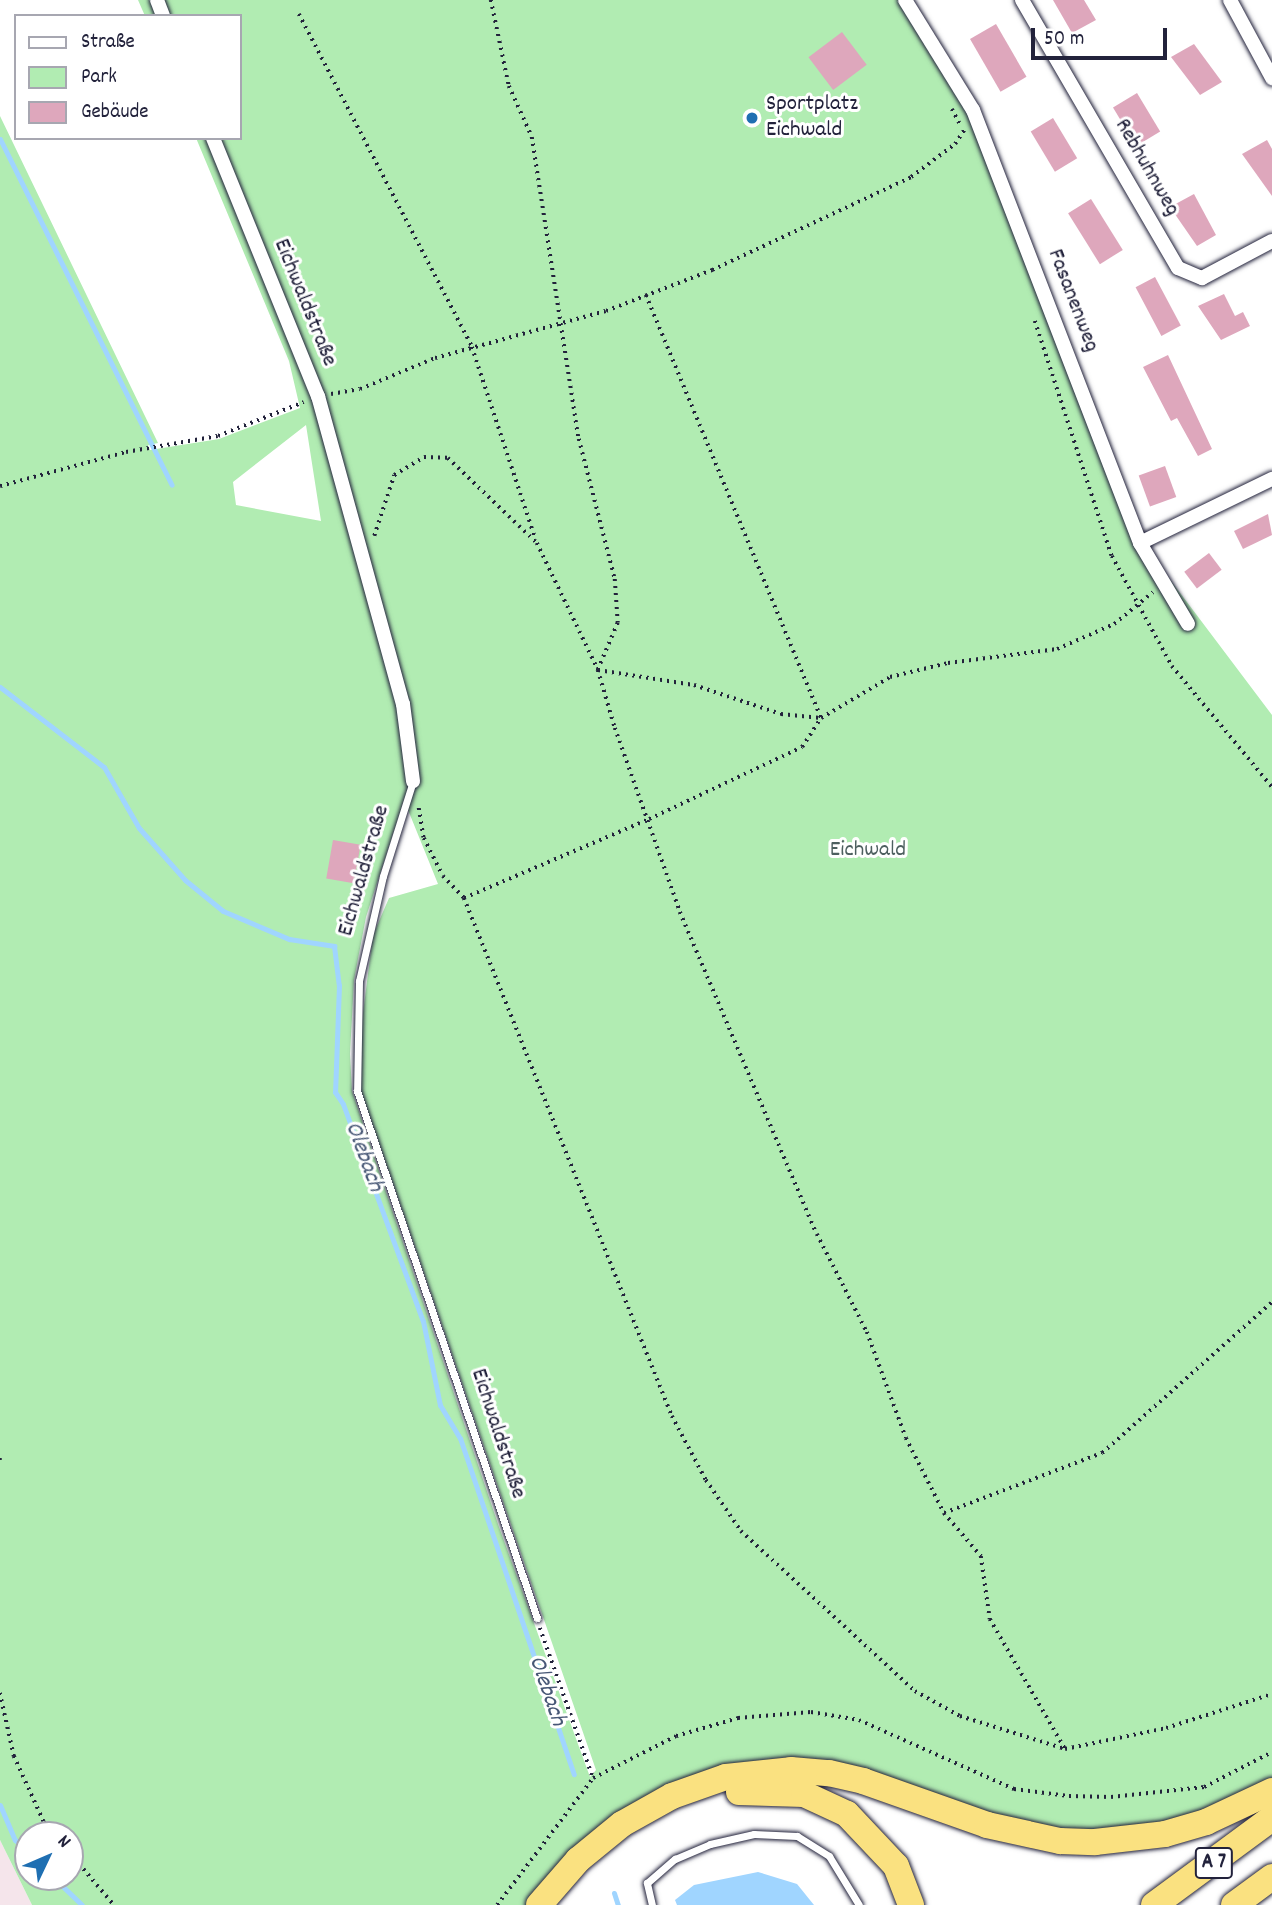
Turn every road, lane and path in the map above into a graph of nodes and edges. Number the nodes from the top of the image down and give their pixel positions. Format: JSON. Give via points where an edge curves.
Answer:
{"nodes":[{"id":1,"x":491,"y":0,"type":"edge"},
{"id":2,"x":905,"y":0,"type":"edge"},
{"id":3,"x":1022,"y":0,"type":"edge"},
{"id":4,"x":1230,"y":0,"type":"edge"},
{"id":5,"x":299,"y":14,"type":"dead end"},
{"id":6,"x":1272,"y":78,"type":"edge"},
{"id":7,"x":973,"y":110,"type":"junction"},
{"id":8,"x":963,"y":131,"type":"junction"},
{"id":9,"x":214,"y":140,"type":"edge"},
{"id":10,"x":968,"y":144,"type":"dead end"},
{"id":11,"x":1272,"y":241,"type":"edge"},
{"id":12,"x":646,"y":295,"type":"junction"},
{"id":13,"x":1031,"y":308,"type":"dead end"},
{"id":14,"x":563,"y":324,"type":"junction"},
{"id":15,"x":472,"y":348,"type":"junction"},
{"id":16,"x":318,"y":396,"type":"junction"},
{"id":17,"x":1272,"y":479,"type":"edge"},
{"id":18,"x":0,"y":486,"type":"edge"},
{"id":19,"x":1140,"y":542,"type":"junction"},
{"id":20,"x":537,"y":543,"type":"junction"},
{"id":21,"x":361,"y":554,"type":"junction"},
{"id":22,"x":1165,"y":584,"type":"junction"},
{"id":23,"x":1139,"y":599,"type":"junction"},
{"id":24,"x":1188,"y":624,"type":"dead end"},
{"id":25,"x":598,"y":670,"type":"junction"},
{"id":26,"x":821,"y":718,"type":"junction"},
{"id":27,"x":414,"y":781,"type":"junction"},
{"id":28,"x":1272,"y":787,"type":"edge"},
{"id":29,"x":649,"y":819,"type":"junction"},
{"id":30,"x":464,"y":898,"type":"junction"},
{"id":31,"x":1272,"y":1302,"type":"edge"},
{"id":32,"x":0,"y":1458,"type":"edge"},
{"id":33,"x":0,"y":1464,"type":"edge"},
{"id":34,"x":944,"y":1513,"type":"junction"},
{"id":35,"x":537,"y":1618,"type":"joint"},
{"id":36,"x":0,"y":1693,"type":"edge"},
{"id":37,"x":1272,"y":1694,"type":"edge"},
{"id":38,"x":1065,"y":1749,"type":"junction"},
{"id":39,"x":1272,"y":1752,"type":"edge"},
{"id":40,"x":593,"y":1778,"type":"junction"},
{"id":41,"x":1272,"y":1791,"type":"edge"},
{"id":42,"x":1272,"y":1818,"type":"edge"},
{"id":43,"x":44,"y":1821,"type":"edge"},
{"id":44,"x":84,"y":1870,"type":"edge"},
{"id":45,"x":1272,"y":1877,"type":"edge"},
{"id":46,"x":114,"y":1905,"type":"edge"},
{"id":47,"x":496,"y":1905,"type":"edge"},
{"id":48,"x":539,"y":1905,"type":"edge"},
{"id":49,"x":554,"y":1905,"type":"edge"},
{"id":50,"x":652,"y":1905,"type":"edge"},
{"id":51,"x":859,"y":1905,"type":"edge"},
{"id":52,"x":911,"y":1905,"type":"edge"},
{"id":53,"x":1154,"y":1905,"type":"edge"},
{"id":54,"x":1234,"y":1905,"type":"edge"}],
"edges":[{"from":1,"to":14,"type":"path","via":[[509,86],[532,137]]},
{"from":2,"to":7,"type":"street","name":"Fasanenweg"},
{"from":3,"to":11,"type":"street","name":"Rebhuhnweg","via":[[1178,268],[1202,278]]},
{"from":4,"to":6,"type":"street"},
{"from":5,"to":15,"type":"path"},
{"from":7,"to":8,"type":"path"},
{"from":7,"to":19,"type":"street","name":"Fasanenweg"},
{"from":8,"to":10,"type":"path"},
{"from":8,"to":12,"type":"path","via":[[911,177],[712,270]]},
{"from":9,"to":16,"type":"street","name":"Eichwaldstraße"},
{"from":12,"to":14,"type":"path"},
{"from":12,"to":26,"type":"path"},
{"from":13,"to":23,"type":"path","via":[[1112,556]]},
{"from":14,"to":15,"type":"path"},
{"from":14,"to":25,"type":"path","via":[[579,439],[615,579],[618,623]]},
{"from":15,"to":16,"type":"path","via":[[360,389]]},
{"from":15,"to":20,"type":"path"},
{"from":16,"to":18,"type":"path","via":[[218,436],[149,447]]},
{"from":16,"to":21,"type":"street","name":"Eichwaldstraße"},
{"from":17,"to":19,"type":"street"},
{"from":19,"to":22,"type":"street","name":"Fasanenweg"},
{"from":20,"to":21,"type":"path","via":[[448,458],[424,457],[394,474],[372,543]]},
{"from":20,"to":25,"type":"path"},
{"from":21,"to":27,"type":"street","name":"Eichwaldstraße","via":[[403,704]]},
{"from":22,"to":23,"type":"path"},
{"from":22,"to":24,"type":"street","name":"Fasanenweg"},
{"from":23,"to":26,"type":"path","via":[[1114,624],[1057,649],[948,663],[890,677]]},
{"from":23,"to":28,"type":"path","via":[[1172,666]]},
{"from":25,"to":26,"type":"path","via":[[694,685],[781,714]]},
{"from":25,"to":29,"type":"path"},
{"from":26,"to":29,"type":"path","via":[[802,747]]},
{"from":27,"to":30,"type":"path","via":[[424,838],[443,876]]},
{"from":27,"to":35,"type":"lane","name":"Eichwaldstraße","via":[[383,876],[359,981],[356,1091]]},
{"from":29,"to":30,"type":"path"},
{"from":29,"to":34,"type":"path","via":[[680,912],[801,1197],[867,1332],[906,1438]]},
{"from":30,"to":38,"type":"path","via":[[673,1416],[706,1480],[741,1531],[915,1691],[960,1716]]},
{"from":31,"to":34,"type":"path","via":[[1102,1453]]},
{"from":32,"to":33,"type":"path"},
{"from":34,"to":38,"type":"path","via":[[981,1556],[990,1619]]},
{"from":35,"to":40,"type":"path"},
{"from":36,"to":43,"type":"path","via":[[14,1756]]},
{"from":37,"to":38,"type":"path","via":[[1166,1728]]},
{"from":39,"to":40,"type":"path","via":[[1204,1787],[1111,1797],[1069,1796],[1014,1789],[859,1720],[811,1712],[738,1718],[676,1736]]},
{"from":40,"to":47,"type":"path"},
{"from":41,"to":48,"type":"highway","via":[[1206,1822],[1165,1834],[1095,1842],[1059,1841],[987,1825],[829,1773],[791,1770],[726,1777],[672,1796],[622,1824],[578,1860]]},
{"from":42,"to":53,"type":"highway","number":"A 7"},
{"from":44,"to":46,"type":"path"},
{"from":45,"to":54,"type":"highway","number":"A 7"},
{"from":49,"to":52,"type":"highway","via":[[607,1850],[653,1820],[703,1799],[758,1789],[804,1794],[847,1814],[890,1856]]},
{"from":50,"to":51,"type":"lane","via":[[648,1883],[675,1859],[710,1844],[754,1834],[797,1836],[830,1856]]}]}
